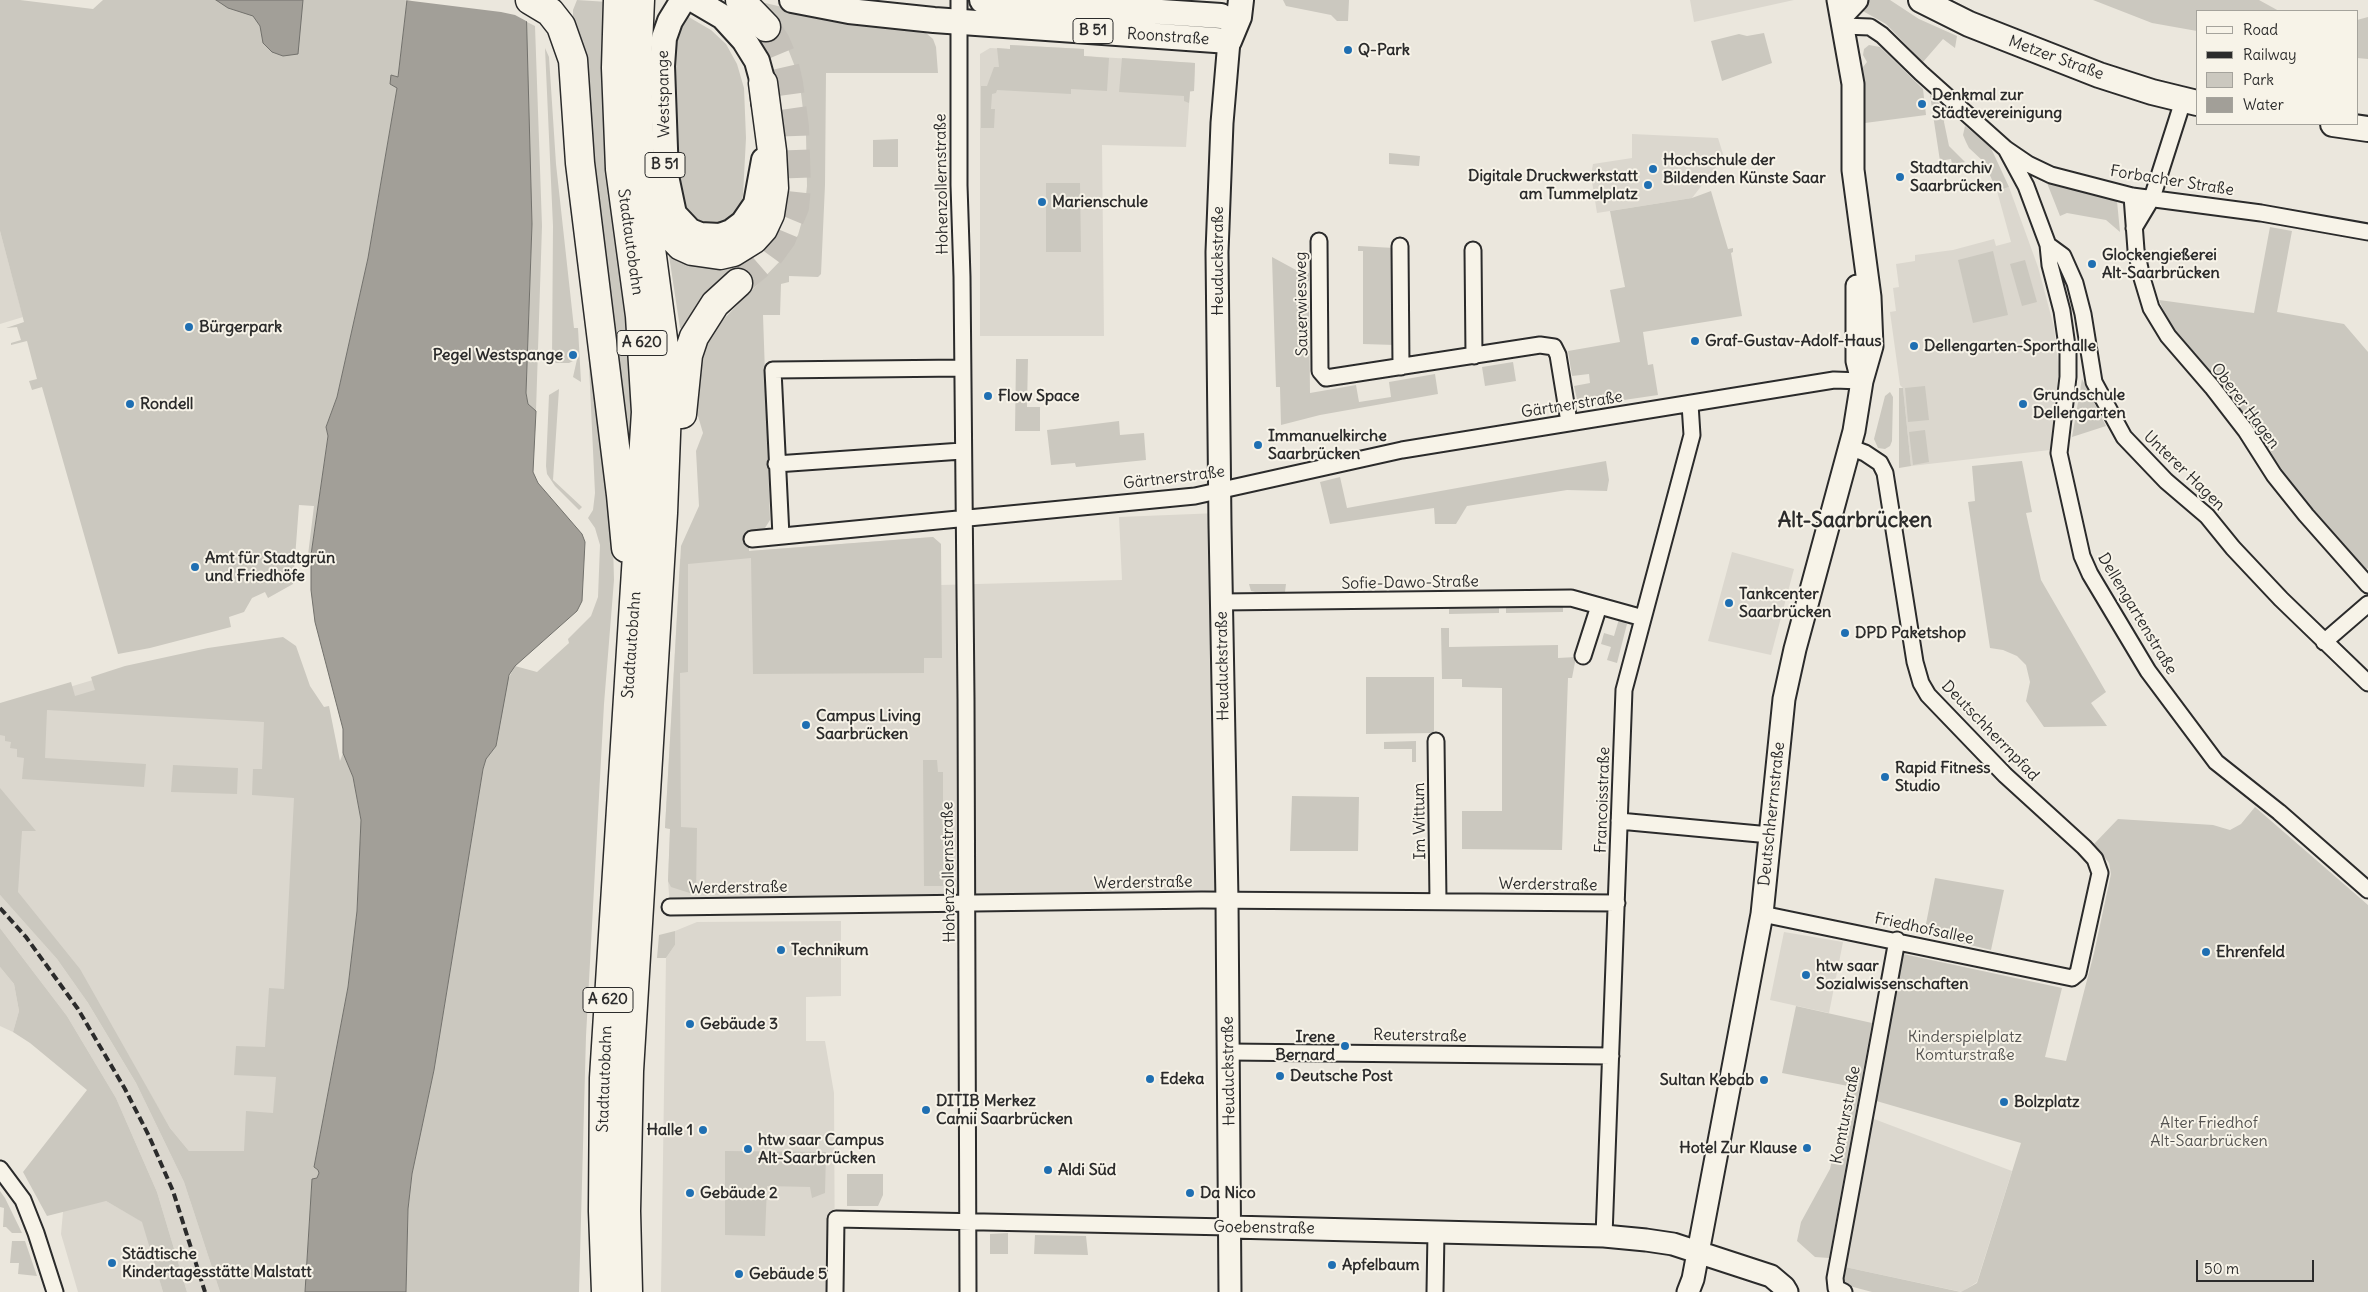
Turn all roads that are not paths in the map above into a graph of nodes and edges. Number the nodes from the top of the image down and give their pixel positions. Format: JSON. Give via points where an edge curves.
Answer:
{"nodes":[{"id":1,"x":530,"y":0,"type":"edge"},
{"id":2,"x":618,"y":0,"type":"edge"},
{"id":3,"x":642,"y":0,"type":"edge"},
{"id":4,"x":683,"y":0,"type":"edge"},
{"id":5,"x":694,"y":0,"type":"edge"},
{"id":6,"x":740,"y":0,"type":"edge"},
{"id":7,"x":792,"y":0,"type":"edge"},
{"id":8,"x":982,"y":0,"type":"edge"},
{"id":9,"x":1241,"y":0,"type":"edge"},
{"id":10,"x":1857,"y":0,"type":"edge"},
{"id":11,"x":1921,"y":0,"type":"edge"},
{"id":12,"x":1221,"y":8,"type":"edge"},
{"id":13,"x":958,"y":11,"type":"edge"},
{"id":14,"x":1841,"y":14,"type":"edge"},
{"id":15,"x":766,"y":27,"type":"tunnel mouth"},
{"id":16,"x":1229,"y":41,"type":"junction"},
{"id":17,"x":763,"y":83,"type":"joint"},
{"id":18,"x":2190,"y":102,"type":"edge"},
{"id":19,"x":2340,"y":125,"type":"edge"},
{"id":20,"x":2368,"y":129,"type":"edge"},
{"id":21,"x":2006,"y":149,"type":"junction"},
{"id":22,"x":767,"y":188,"type":"junction"},
{"id":23,"x":2132,"y":196,"type":"junction"},
{"id":24,"x":2152,"y":198,"type":"junction"},
{"id":25,"x":2134,"y":228,"type":"junction"},
{"id":26,"x":2368,"y":232,"type":"edge"},
{"id":27,"x":1319,"y":241,"type":"dead end"},
{"id":28,"x":2048,"y":245,"type":"junction"},
{"id":29,"x":1400,"y":246,"type":"dead end"},
{"id":30,"x":1473,"y":250,"type":"dead end"},
{"id":31,"x":738,"y":283,"type":"tunnel mouth"},
{"id":32,"x":1474,"y":356,"type":"junction"},
{"id":33,"x":1401,"y":367,"type":"junction"},
{"id":34,"x":962,"y":368,"type":"junction"},
{"id":35,"x":1862,"y":381,"type":"junction"},
{"id":36,"x":1690,"y":404,"type":"junction"},
{"id":37,"x":1568,"y":422,"type":"junction"},
{"id":38,"x":1849,"y":446,"type":"junction"},
{"id":39,"x":962,"y":451,"type":"junction"},
{"id":40,"x":776,"y":464,"type":"junction"},
{"id":41,"x":1219,"y":491,"type":"junction"},
{"id":42,"x":663,"y":514,"type":"junction"},
{"id":43,"x":964,"y":517,"type":"junction"},
{"id":44,"x":782,"y":536,"type":"junction"},
{"id":45,"x":752,"y":539,"type":"dead end"},
{"id":46,"x":2368,"y":584,"type":"edge"},
{"id":47,"x":1221,"y":602,"type":"junction"},
{"id":48,"x":2368,"y":604,"type":"edge"},
{"id":49,"x":1598,"y":606,"type":"junction"},
{"id":50,"x":1643,"y":618,"type":"junction"},
{"id":51,"x":2324,"y":642,"type":"junction"},
{"id":52,"x":1583,"y":656,"type":"dead end"},
{"id":53,"x":2368,"y":683,"type":"edge"},
{"id":54,"x":628,"y":688,"type":"junction"},
{"id":55,"x":1436,"y":741,"type":"dead end"},
{"id":56,"x":1619,"y":821,"type":"junction"},
{"id":57,"x":1770,"y":835,"type":"junction"},
{"id":58,"x":2368,"y":890,"type":"edge"},
{"id":59,"x":1227,"y":900,"type":"junction"},
{"id":60,"x":1438,"y":901,"type":"junction"},
{"id":61,"x":966,"y":902,"type":"junction"},
{"id":62,"x":1616,"y":903,"type":"junction"},
{"id":63,"x":670,"y":908,"type":"dead end"},
{"id":64,"x":1762,"y":914,"type":"junction"},
{"id":65,"x":1897,"y":940,"type":"junction"},
{"id":66,"x":2078,"y":973,"type":"joint"},
{"id":67,"x":1229,"y":1052,"type":"junction"},
{"id":68,"x":1611,"y":1056,"type":"junction"},
{"id":69,"x":0,"y":1169,"type":"edge"},
{"id":70,"x":602,"y":1212,"type":"junction"},
{"id":71,"x":968,"y":1221,"type":"junction"},
{"id":72,"x":1230,"y":1227,"type":"junction"},
{"id":73,"x":1436,"y":1232,"type":"junction"},
{"id":74,"x":1604,"y":1236,"type":"junction"},
{"id":75,"x":1698,"y":1251,"type":"junction"},
{"id":76,"x":55,"y":1292,"type":"edge"},
{"id":77,"x":590,"y":1292,"type":"edge"},
{"id":78,"x":606,"y":1292,"type":"edge"},
{"id":79,"x":628,"y":1292,"type":"edge"},
{"id":80,"x":835,"y":1292,"type":"edge"},
{"id":81,"x":968,"y":1292,"type":"edge"},
{"id":82,"x":1230,"y":1292,"type":"edge"},
{"id":83,"x":1435,"y":1292,"type":"edge"},
{"id":84,"x":1688,"y":1292,"type":"edge"},
{"id":85,"x":1787,"y":1292,"type":"edge"},
{"id":86,"x":1844,"y":1292,"type":"edge"}],
"edges":[{"from":1,"to":54,"type":"highway","via":[[550,12],[562,26],[573,60],[580,163],[626,547],[624,610]]},
{"from":2,"to":54,"type":"highway","name":"Stadtautobahn","number":"A 620","via":[[616,68],[620,169],[640,316],[646,412]]},
{"from":3,"to":22,"type":"highway","via":[[648,14],[652,165],[662,226],[681,246],[692,251],[706,254],[732,252],[754,239],[763,229],[770,214]]},
{"from":3,"to":42,"type":"highway","name":"Stadtautobahn","number":"A 620","via":[[637,67],[640,166],[668,409]]},
{"from":4,"to":22,"type":"main road","name":"Westspange","number":"B 51","via":[[664,38],[662,66],[666,176],[674,214],[690,231],[720,236],[731,232],[750,214]]},
{"from":5,"to":17,"type":"main road","via":[[724,17],[744,40],[757,61]]},
{"from":6,"to":15,"type":"highway"},
{"from":7,"to":13,"type":"main road","number":"B 51","via":[[849,11]]},
{"from":8,"to":12,"type":"main road","name":"Roonstraße","number":"B 51"},
{"from":9,"to":16,"type":"main road","via":[[1240,17]]},
{"from":10,"to":14,"type":"street"},
{"from":11,"to":18,"type":"main road","name":"Metzer Straße","via":[[2027,48],[2099,75]]},
{"from":12,"to":16,"type":"main road","number":"B 51"},
{"from":13,"to":16,"type":"main road","name":"Roonstraße","number":"B 51"},
{"from":13,"to":34,"type":"street","name":"Hohenzollernstraße"},
{"from":14,"to":21,"type":"street","name":"Forbacher Straße","via":[[1882,35]]},
{"from":14,"to":35,"type":"street","name":"Deutschherrnstraße","via":[[1853,84],[1857,361]]},
{"from":16,"to":41,"type":"street","name":"Heuduckstraße","via":[[1218,209]]},
{"from":17,"to":22,"type":"highway","via":[[772,151]]},
{"from":18,"to":24,"type":"street"},
{"from":19,"to":20,"type":"main road"},
{"from":21,"to":23,"type":"street","name":"Forbacher Straße","via":[[2051,175]]},
{"from":21,"to":28,"type":"street","name":"Dellengartenstraße","via":[[2026,186]]},
{"from":23,"to":24,"type":"street","name":"Forbacher Straße"},
{"from":23,"to":25,"type":"street","name":"Oberer Hagen"},
{"from":24,"to":25,"type":"street"},
{"from":24,"to":26,"type":"street","name":"Forbacher Straße"},
{"from":25,"to":46,"type":"street","name":"Oberer Hagen","via":[[2136,250],[2151,308],[2168,336],[2218,394],[2306,515]]},
{"from":27,"to":33,"type":"street","name":"Sauerwiesweg","via":[[1320,371],[1326,378],[1336,378]]},
{"from":28,"to":51,"type":"street","name":"Unterer Hagen","via":[[2063,256],[2075,283],[2094,382],[2124,437],[2166,481],[2207,516],[2233,548]]},
{"from":28,"to":58,"type":"street","name":"Dellengartenstraße","via":[[2068,353],[2060,453],[2082,556],[2090,574],[2148,671],[2216,762],[2279,812],[2306,844]]},
{"from":29,"to":33,"type":"street"},
{"from":30,"to":32,"type":"street"},
{"from":31,"to":42,"type":"highway","via":[[707,315],[688,355],[679,458],[674,485]]},
{"from":32,"to":33,"type":"street","name":"Sauerwiesweg"},
{"from":32,"to":37,"type":"street","name":"Sauerwiesweg","via":[[1540,345],[1554,347]]},
{"from":34,"to":39,"type":"street","name":"Hohenzollernstraße"},
{"from":34,"to":40,"type":"street","via":[[773,370]]},
{"from":35,"to":36,"type":"street","name":"Gärtnerstraße","via":[[1834,380]]},
{"from":35,"to":38,"type":"street","name":"Deutschherrnstraße"},
{"from":36,"to":37,"type":"street","name":"Gärtnerstraße"},
{"from":36,"to":50,"type":"street","name":"Francoisstraße","via":[[1692,435]]},
{"from":37,"to":41,"type":"street","name":"Gärtnerstraße","via":[[1402,450]]},
{"from":38,"to":57,"type":"street","name":"Deutschherrnstraße","via":[[1784,699]]},
{"from":38,"to":66,"type":"street","name":"Deutschherrnpfad","via":[[1880,463],[1885,474],[1915,662],[1928,695],[1971,741],[2095,859],[2100,873]]},
{"from":39,"to":40,"type":"street"},
{"from":39,"to":43,"type":"street","name":"Hohenzollernstraße"},
{"from":40,"to":44,"type":"street"},
{"from":41,"to":43,"type":"street","name":"Gärtnerstraße","via":[[1195,496]]},
{"from":41,"to":47,"type":"street","name":"Heuduckstraße"},
{"from":42,"to":79,"type":"highway","name":"Stadtautobahn","number":"A 620","via":[[629,1071]]},
{"from":43,"to":44,"type":"street","name":"Gärtnerstraße"},
{"from":43,"to":61,"type":"street","name":"Hohenzollernstraße"},
{"from":44,"to":45,"type":"street","name":"Gärtnerstraße"},
{"from":47,"to":49,"type":"street","name":"Sofie-Dawo-Straße","via":[[1563,598]]},
{"from":47,"to":59,"type":"street","name":"Heuduckstraße"},
{"from":48,"to":51,"type":"street"},
{"from":49,"to":50,"type":"street","name":"Sofie-Dawo-Straße"},
{"from":49,"to":52,"type":"street"},
{"from":50,"to":56,"type":"street","name":"Francoisstraße","via":[[1624,690]]},
{"from":51,"to":53,"type":"street","name":"Unterer Hagen"},
{"from":54,"to":70,"type":"highway","name":"Stadtautobahn","number":"A 620","via":[[607,1019]]},
{"from":55,"to":60,"type":"street","name":"Im Wittum"},
{"from":56,"to":57,"type":"street"},
{"from":56,"to":62,"type":"street","name":"Francoisstraße"},
{"from":57,"to":64,"type":"street","name":"Deutschherrnstraße"},
{"from":59,"to":60,"type":"street","name":"Werderstraße"},
{"from":59,"to":61,"type":"street","name":"Werderstraße"},
{"from":59,"to":67,"type":"street","name":"Heuduckstraße"},
{"from":60,"to":62,"type":"street","name":"Werderstraße"},
{"from":61,"to":63,"type":"street","name":"Werderstraße"},
{"from":61,"to":71,"type":"street","name":"Hohenzollernstraße"},
{"from":62,"to":68,"type":"street","name":"Francoisstraße"},
{"from":64,"to":65,"type":"street","name":"Friedhofsallee"},
{"from":64,"to":75,"type":"street","name":"Deutschherrnstraße"},
{"from":65,"to":66,"type":"street","name":"Friedhofsallee","via":[[2065,978],[2072,978]]},
{"from":65,"to":86,"type":"street","name":"Komturstraße","via":[[1835,1278],[1836,1288]]},
{"from":67,"to":68,"type":"street","name":"Reuterstraße"},
{"from":67,"to":72,"type":"street","name":"Heuduckstraße"},
{"from":68,"to":74,"type":"street","name":"Francoisstraße"},
{"from":69,"to":76,"type":"street","via":[[23,1200]]},
{"from":70,"to":77,"type":"highway"},
{"from":70,"to":78,"type":"highway","name":"Stadtautobahn","number":"A 620"},
{"from":71,"to":72,"type":"street","name":"Goebenstraße"},
{"from":71,"to":80,"type":"street","name":"Goebenstraße","via":[[836,1219]]},
{"from":71,"to":81,"type":"street","name":"Hohenzollernstraße"},
{"from":72,"to":73,"type":"street","name":"Goebenstraße"},
{"from":72,"to":82,"type":"street","name":"Heuduckstraße"},
{"from":73,"to":74,"type":"street","name":"Goebenstraße"},
{"from":73,"to":83,"type":"street"},
{"from":74,"to":75,"type":"street","name":"Goebenstraße","via":[[1663,1242]]},
{"from":75,"to":84,"type":"street","name":"Deutschherrnstraße"},
{"from":75,"to":85,"type":"street","name":"Goebenstraße","via":[[1771,1276]]}]}
